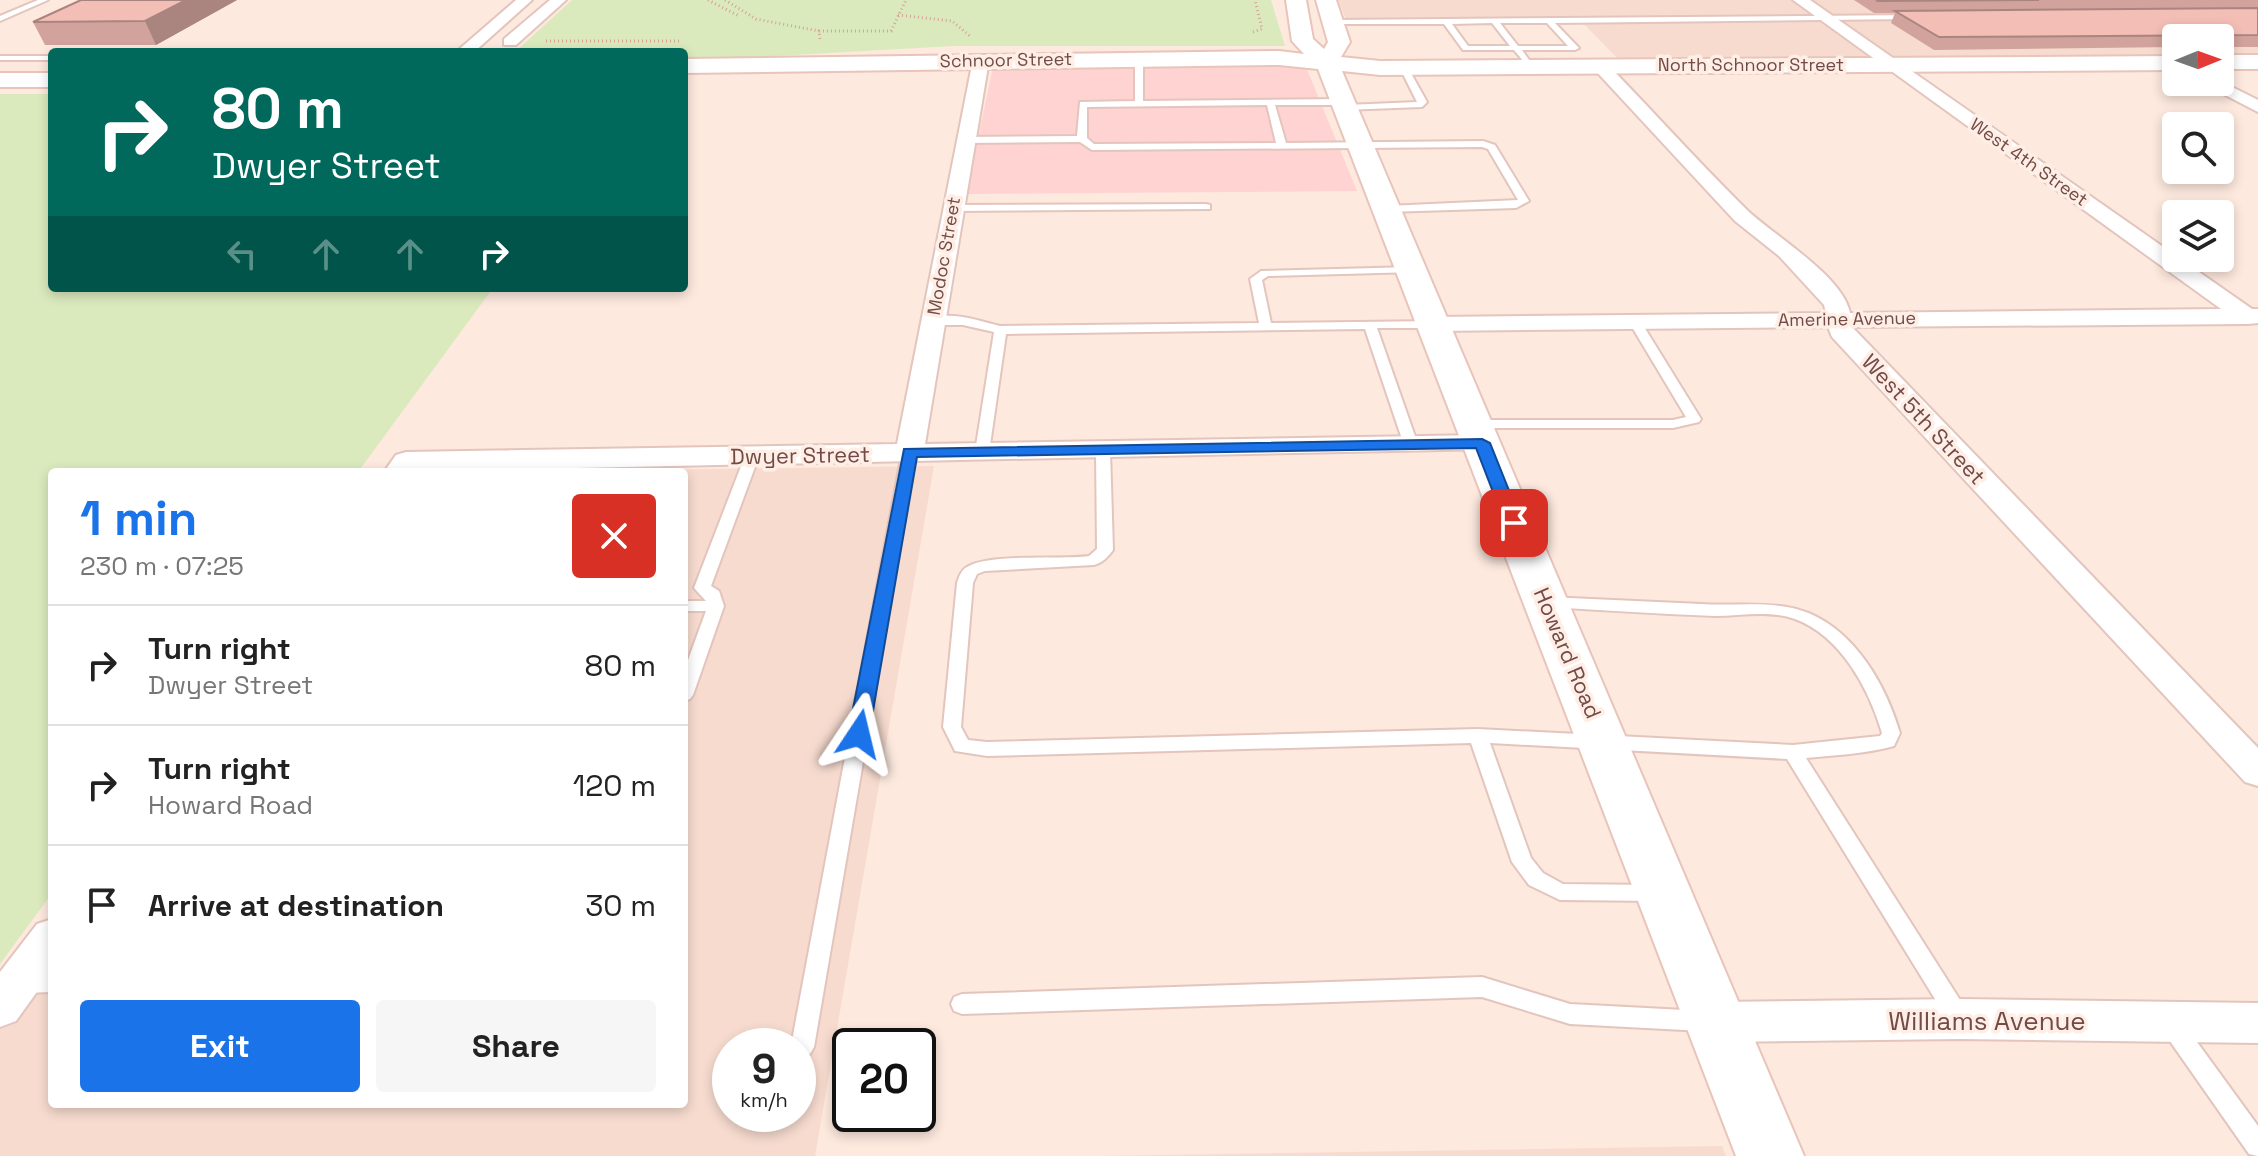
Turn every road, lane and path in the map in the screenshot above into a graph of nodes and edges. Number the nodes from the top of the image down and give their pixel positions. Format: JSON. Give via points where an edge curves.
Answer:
{"nodes":[{"id":1,"x":44,"y":0,"type":"edge"},
{"id":2,"x":525,"y":0,"type":"edge"},
{"id":3,"x":559,"y":0,"type":"edge"},
{"id":4,"x":708,"y":0,"type":"edge"},
{"id":5,"x":725,"y":0,"type":"edge"},
{"id":6,"x":906,"y":0,"type":"edge"},
{"id":7,"x":1296,"y":0,"type":"edge"},
{"id":8,"x":1326,"y":0,"type":"edge"},
{"id":9,"x":1800,"y":0,"type":"edge"},
{"id":10,"x":898,"y":15,"type":"dead end"},
{"id":11,"x":1922,"y":17,"type":"edge"},
{"id":12,"x":1826,"y":18,"type":"junction"},
{"id":13,"x":0,"y":19,"type":"edge"},
{"id":14,"x":757,"y":19,"type":"junction"},
{"id":15,"x":1446,"y":21,"type":"junction"},
{"id":16,"x":1494,"y":21,"type":"junction"},
{"id":17,"x":1549,"y":21,"type":"junction"},
{"id":18,"x":806,"y":37,"type":"dead end"},
{"id":19,"x":532,"y":41,"type":"dead end"},
{"id":20,"x":685,"y":41,"type":"dead end"},
{"id":21,"x":469,"y":48,"type":"edge"},
{"id":22,"x":503,"y":48,"type":"edge"},
{"id":23,"x":1516,"y":48,"type":"junction"},
{"id":24,"x":48,"y":59,"type":"edge"},
{"id":25,"x":1139,"y":59,"type":"junction"},
{"id":26,"x":981,"y":60,"type":"junction"},
{"id":27,"x":2234,"y":62,"type":"edge"},
{"id":28,"x":2258,"y":62,"type":"edge"},
{"id":29,"x":2162,"y":64,"type":"edge"},
{"id":30,"x":1892,"y":65,"type":"junction"},
{"id":31,"x":2,"y":66,"type":"edge"},
{"id":32,"x":688,"y":66,"type":"edge"},
{"id":33,"x":1600,"y":66,"type":"junction"},
{"id":34,"x":1530,"y":67,"type":"junction"},
{"id":35,"x":1404,"y":68,"type":"junction"},
{"id":36,"x":48,"y":79,"type":"edge"},
{"id":37,"x":1342,"y":88,"type":"junction"},
{"id":38,"x":2234,"y":95,"type":"edge"},
{"id":39,"x":1270,"y":102,"type":"junction"},
{"id":40,"x":1139,"y":104,"type":"junction"},
{"id":41,"x":2258,"y":107,"type":"edge"},
{"id":42,"x":1082,"y":139,"type":"junction"},
{"id":43,"x":964,"y":140,"type":"junction"},
{"id":44,"x":1282,"y":146,"type":"junction"},
{"id":45,"x":1206,"y":207,"type":"dead end"},
{"id":46,"x":952,"y":208,"type":"junction"},
{"id":47,"x":1387,"y":209,"type":"junction"},
{"id":48,"x":1412,"y":270,"type":"junction"},
{"id":49,"x":1840,"y":319,"type":"junction"},
{"id":50,"x":2254,"y":319,"type":"edge"},
{"id":51,"x":933,"y":321,"type":"junction"},
{"id":52,"x":1635,"y":322,"type":"junction"},
{"id":53,"x":1435,"y":324,"type":"junction"},
{"id":54,"x":1370,"y":325,"type":"junction"},
{"id":55,"x":1266,"y":327,"type":"junction"},
{"id":56,"x":1000,"y":330,"type":"junction"},
{"id":57,"x":1478,"y":434,"type":"junction"},
{"id":58,"x":1411,"y":445,"type":"junction"},
{"id":59,"x":1103,"y":450,"type":"junction"},
{"id":60,"x":982,"y":452,"type":"junction"},
{"id":61,"x":909,"y":453,"type":"junction"},
{"id":62,"x":752,"y":456,"type":"junction"},
{"id":63,"x":402,"y":467,"type":"edge"},
{"id":64,"x":1546,"y":602,"type":"junction"},
{"id":65,"x":688,"y":606,"type":"edge"},
{"id":66,"x":716,"y":606,"type":"junction"},
{"id":67,"x":688,"y":684,"type":"edge"},
{"id":68,"x":1478,"y":736,"type":"junction"},
{"id":69,"x":1606,"y":744,"type":"junction"},
{"id":70,"x":1793,"y":752,"type":"junction"},
{"id":71,"x":2258,"y":772,"type":"edge"},
{"id":72,"x":1665,"y":893,"type":"junction"},
{"id":73,"x":48,"y":944,"type":"edge"},
{"id":74,"x":23,"y":991,"type":"edge"},
{"id":75,"x":962,"y":1004,"type":"dead end"},
{"id":76,"x":1960,"y":1019,"type":"junction"},
{"id":77,"x":1716,"y":1022,"type":"junction"},
{"id":78,"x":2170,"y":1022,"type":"junction"},
{"id":79,"x":2258,"y":1023,"type":"edge"},
{"id":80,"x":805,"y":1028,"type":"edge"},
{"id":81,"x":2258,"y":1146,"type":"edge"},
{"id":82,"x":1770,"y":1156,"type":"edge"}],
"edges":[{"from":1,"to":13,"type":"lane"},
{"from":2,"to":21,"type":"street"},
{"from":3,"to":22,"type":"street"},
{"from":4,"to":14,"type":"path","via":[[727,12]]},
{"from":5,"to":14,"type":"path","via":[[738,13]]},
{"from":6,"to":10,"type":"path"},
{"from":7,"to":37,"type":"street","name":"Howard Road","via":[[1303,41]]},
{"from":8,"to":37,"type":"street","name":"Howard Road"},
{"from":9,"to":12,"type":"street","name":"West 4th Street"},
{"from":11,"to":12,"type":"lane"},
{"from":12,"to":17,"type":"lane"},
{"from":12,"to":30,"type":"street","name":"West 4th Street"},
{"from":14,"to":18,"type":"path","via":[[820,34]]},
{"from":15,"to":16,"type":"lane"},
{"from":15,"to":23,"type":"lane","via":[[1466,48]]},
{"from":15,"to":37,"type":"lane"},
{"from":16,"to":17,"type":"lane"},
{"from":16,"to":23,"type":"lane"},
{"from":17,"to":23,"type":"lane","via":[[1575,48]]},
{"from":19,"to":20,"type":"path"},
{"from":23,"to":34,"type":"lane"},
{"from":24,"to":31,"type":"lane"},
{"from":25,"to":26,"type":"street","name":"Schnoor Street"},
{"from":25,"to":37,"type":"street","name":"Schnoor Street","via":[[1279,58]]},
{"from":25,"to":40,"type":"lane"},
{"from":26,"to":32,"type":"street","name":"Schnoor Street"},
{"from":26,"to":43,"type":"street","name":"Modoc Street"},
{"from":27,"to":28,"type":"street"},
{"from":29,"to":30,"type":"street","name":"North Schnoor Street"},
{"from":30,"to":33,"type":"street","name":"North Schnoor Street"},
{"from":30,"to":50,"type":"street","name":"West 4th Street"},
{"from":31,"to":36,"type":"street"},
{"from":33,"to":34,"type":"street","name":"North Schnoor Street"},
{"from":33,"to":49,"type":"street","name":"West 5th Street","via":[[1742,217],[1787,251],[1836,303]]},
{"from":34,"to":35,"type":"street","name":"North Schnoor Street"},
{"from":35,"to":37,"type":"street","name":"North Schnoor Street"},
{"from":35,"to":37,"type":"lane","via":[[1423,102],[1419,105]]},
{"from":37,"to":39,"type":"lane"},
{"from":37,"to":44,"type":"lane"},
{"from":37,"to":47,"type":"street","name":"Howard Road"},
{"from":37,"to":47,"type":"lane","via":[[1492,147],[1524,201]]},
{"from":38,"to":41,"type":"street"},
{"from":39,"to":40,"type":"lane"},
{"from":39,"to":44,"type":"lane"},
{"from":40,"to":42,"type":"lane","via":[[1083,104]]},
{"from":42,"to":43,"type":"lane"},
{"from":42,"to":44,"type":"lane","via":[[1092,147]]},
{"from":43,"to":46,"type":"street","name":"Modoc Street"},
{"from":45,"to":46,"type":"lane"},
{"from":46,"to":51,"type":"street","name":"Modoc Street"},
{"from":47,"to":48,"type":"street","name":"Howard Road"},
{"from":48,"to":53,"type":"street","name":"Howard Road"},
{"from":48,"to":55,"type":"lane","via":[[1265,273],[1256,279]]},
{"from":49,"to":50,"type":"street","name":"Amerine Avenue"},
{"from":49,"to":52,"type":"street","name":"Amerine Avenue"},
{"from":49,"to":71,"type":"street","name":"West 5th Street","via":[[1841,332]]},
{"from":51,"to":56,"type":"lane"},
{"from":51,"to":61,"type":"street","name":"Modoc Street"},
{"from":52,"to":53,"type":"street","name":"Amerine Avenue"},
{"from":52,"to":57,"type":"lane","via":[[1694,419],[1673,424],[1546,424]]},
{"from":53,"to":54,"type":"lane"},
{"from":53,"to":57,"type":"street","name":"Howard Road"},
{"from":54,"to":55,"type":"lane"},
{"from":54,"to":58,"type":"lane"},
{"from":55,"to":56,"type":"lane"},
{"from":56,"to":60,"type":"lane"},
{"from":57,"to":58,"type":"street","name":"Dwyer Street"},
{"from":57,"to":64,"type":"street","name":"Howard Road"},
{"from":58,"to":59,"type":"street","name":"Dwyer Street"},
{"from":59,"to":60,"type":"street","name":"Dwyer Street"},
{"from":59,"to":68,"type":"lane","via":[[1105,550],[1094,560],[970,571],[952,727],[962,746]]},
{"from":60,"to":61,"type":"street","name":"Dwyer Street"},
{"from":61,"to":62,"type":"street","name":"Dwyer Street"},
{"from":61,"to":80,"type":"lane"},
{"from":62,"to":63,"type":"street","name":"Dwyer Street"},
{"from":62,"to":66,"type":"lane","via":[[702,588],[713,595]]},
{"from":64,"to":69,"type":"street","name":"Howard Road"},
{"from":64,"to":70,"type":"lane","via":[[1780,611],[1824,627],[1851,654],[1887,713],[1891,733],[1887,741],[1871,745]]},
{"from":65,"to":66,"type":"lane"},
{"from":66,"to":67,"type":"lane"},
{"from":68,"to":69,"type":"lane"},
{"from":68,"to":72,"type":"lane","via":[[1522,862],[1536,879],[1560,892]]},
{"from":69,"to":70,"type":"lane"},
{"from":69,"to":72,"type":"street","name":"Howard Road"},
{"from":70,"to":76,"type":"lane"},
{"from":72,"to":77,"type":"street","name":"Howard Road"},
{"from":73,"to":74,"type":"street"},
{"from":75,"to":77,"type":"lane","via":[[1482,987],[1570,1014]]},
{"from":76,"to":77,"type":"street","name":"Williams Avenue"},
{"from":76,"to":78,"type":"street","name":"Williams Avenue"},
{"from":77,"to":82,"type":"street","name":"Howard Road"},
{"from":78,"to":79,"type":"street","name":"Williams Avenue"},
{"from":78,"to":81,"type":"lane"}]}
